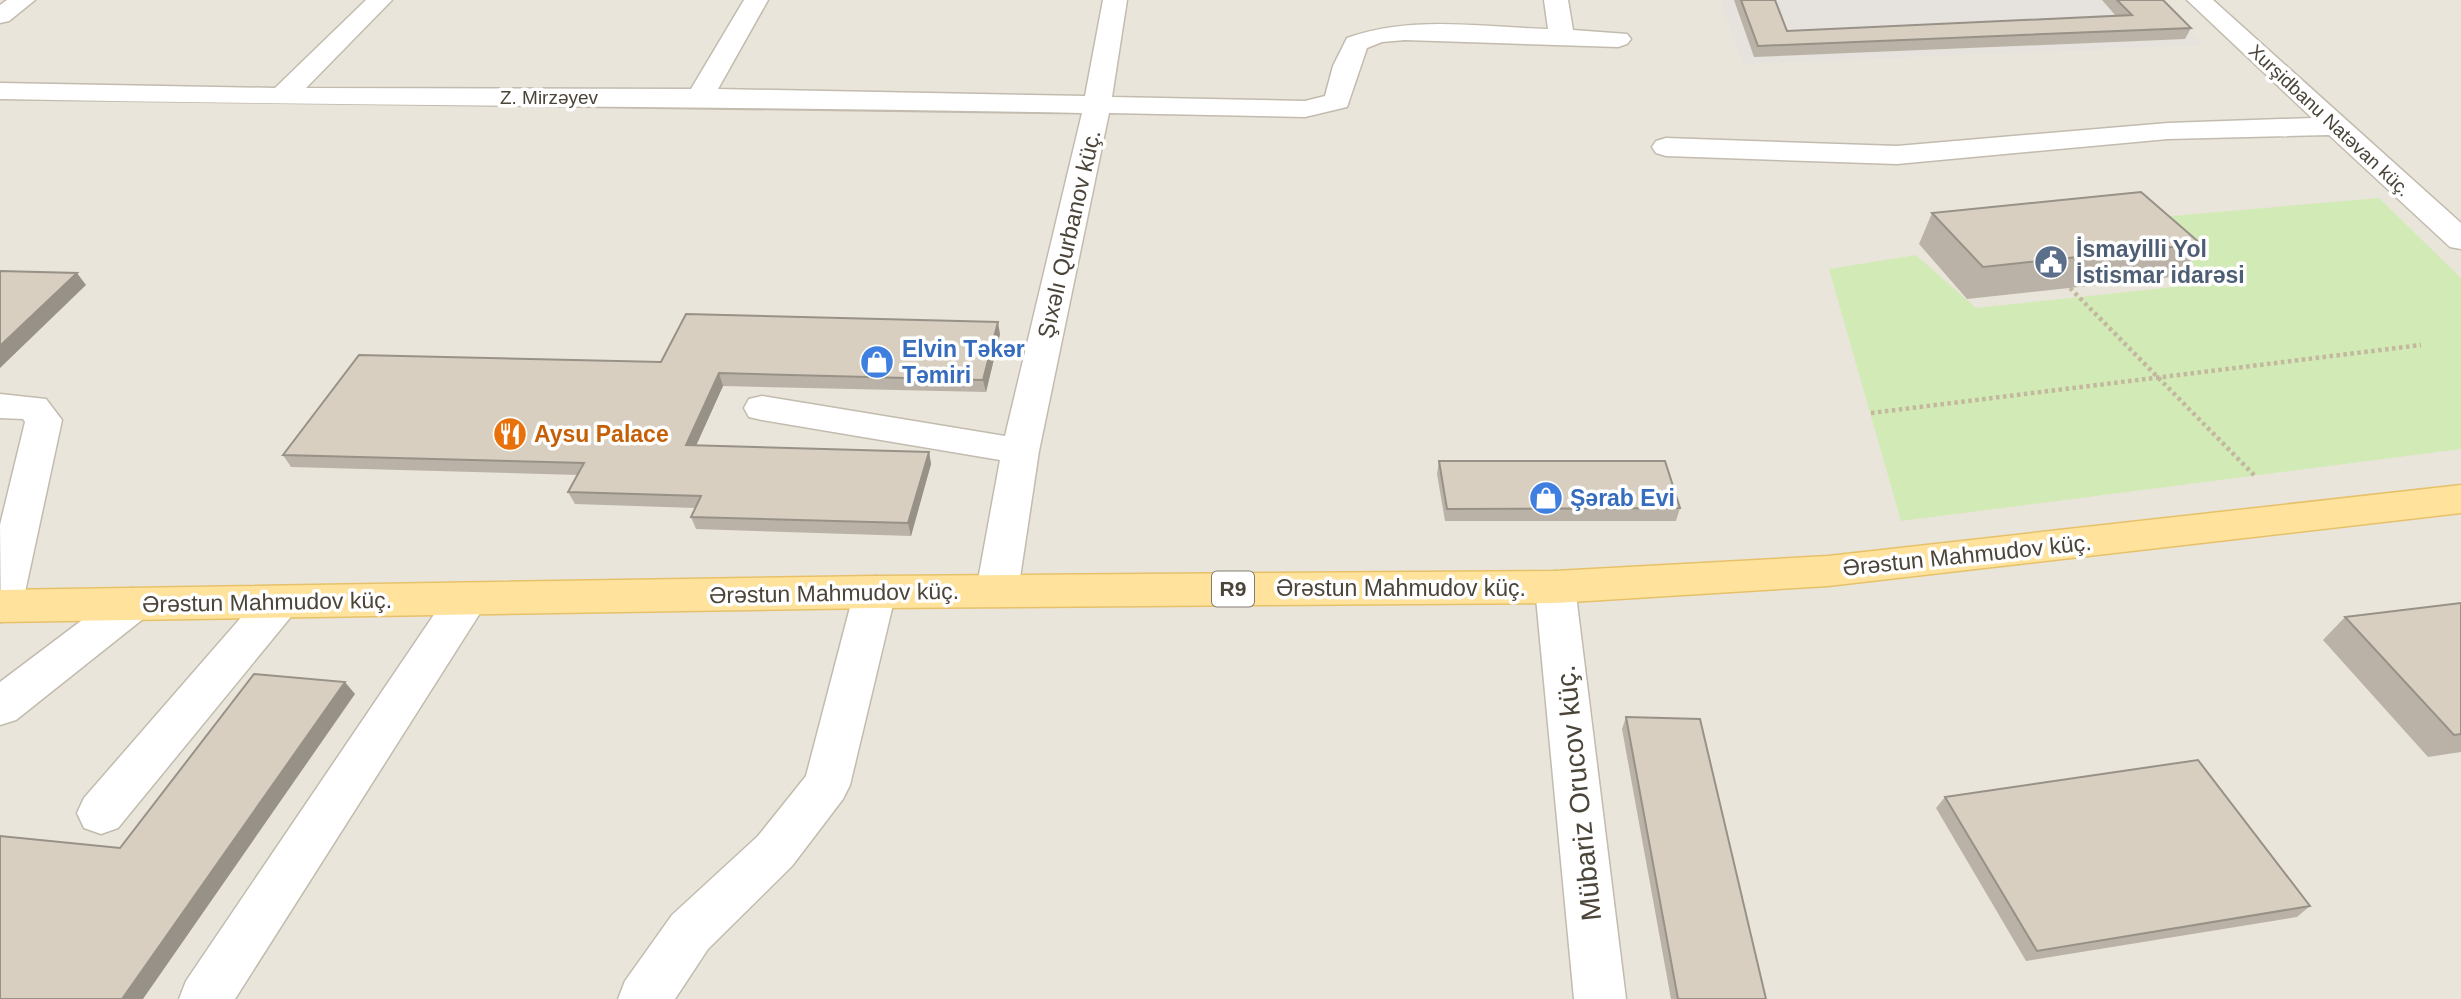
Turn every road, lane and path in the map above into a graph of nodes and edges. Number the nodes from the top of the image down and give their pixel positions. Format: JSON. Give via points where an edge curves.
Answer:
{"nodes":[{"id":1,"x":23,"y":0,"type":"edge"},
{"id":2,"x":380,"y":0,"type":"edge"},
{"id":3,"x":756,"y":0,"type":"edge"},
{"id":4,"x":1115,"y":0,"type":"edge"},
{"id":5,"x":1556,"y":0,"type":"edge"},
{"id":6,"x":2199,"y":0,"type":"edge"},
{"id":7,"x":0,"y":16,"type":"edge"},
{"id":8,"x":1562,"y":38,"type":"junction"},
{"id":9,"x":1618,"y":39,"type":"dead end"},
{"id":10,"x":0,"y":91,"type":"edge"},
{"id":11,"x":282,"y":96,"type":"junction"},
{"id":12,"x":700,"y":97,"type":"junction"},
{"id":13,"x":1097,"y":107,"type":"junction"},
{"id":14,"x":2336,"y":126,"type":"junction"},
{"id":15,"x":1666,"y":147,"type":"dead end"},
{"id":16,"x":2461,"y":240,"type":"edge"},
{"id":17,"x":2070,"y":288,"type":"edge"},
{"id":18,"x":2421,"y":345,"type":"dead end"},
{"id":19,"x":2159,"y":378,"type":"junction"},
{"id":20,"x":0,"y":406,"type":"edge"},
{"id":21,"x":762,"y":408,"type":"dead end"},
{"id":22,"x":1871,"y":413,"type":"dead end"},
{"id":23,"x":1020,"y":451,"type":"junction"},
{"id":24,"x":2255,"y":475,"type":"dead end"},
{"id":25,"x":2461,"y":499,"type":"edge"},
{"id":26,"x":1555,"y":587,"type":"junction"},
{"id":27,"x":997,"y":591,"type":"junction"},
{"id":28,"x":875,"y":592,"type":"junction"},
{"id":29,"x":467,"y":599,"type":"junction"},
{"id":30,"x":279,"y":602,"type":"junction"},
{"id":31,"x":133,"y":604,"type":"junction"},
{"id":32,"x":0,"y":606,"type":"edge"},
{"id":33,"x":0,"y":706,"type":"edge"},
{"id":34,"x":101,"y":813,"type":"dead end"},
{"id":35,"x":205,"y":999,"type":"edge"},
{"id":36,"x":644,"y":999,"type":"edge"},
{"id":37,"x":1601,"y":999,"type":"edge"}],
"edges":[{"from":1,"to":7,"type":"street"},
{"from":2,"to":11,"type":"street"},
{"from":3,"to":12,"type":"street"},
{"from":4,"to":13,"type":"street","name":"Şıxəlı Qurbanov küç."},
{"from":5,"to":8,"type":"street"},
{"from":6,"to":14,"type":"street","name":"Xurşidbanu Natəvan küç."},
{"from":8,"to":9,"type":"street"},
{"from":8,"to":13,"type":"street","name":"Z. Mirzəyev","via":[[1378,35],[1356,43],[1336,101],[1305,109]]},
{"from":10,"to":11,"type":"street","name":"Z. Mirzəyev"},
{"from":11,"to":12,"type":"street","name":"Z. Mirzəyev"},
{"from":12,"to":13,"type":"street","name":"Z. Mirzəyev"},
{"from":13,"to":23,"type":"street","name":"Şıxəlı Qurbanov küç."},
{"from":14,"to":15,"type":"street","via":[[2168,131],[1896,155]]},
{"from":14,"to":16,"type":"street","name":"Xurşidbanu Natəvan küç."},
{"from":17,"to":19,"type":"path"},
{"from":18,"to":19,"type":"path"},
{"from":19,"to":22,"type":"path"},
{"from":19,"to":24,"type":"path"},
{"from":20,"to":32,"type":"street","via":[[33,408],[44,420]]},
{"from":21,"to":23,"type":"street"},
{"from":23,"to":27,"type":"street","name":"Şıxəlı Qurbanov küç."},
{"from":25,"to":26,"type":"main road","name":"Ərəstun Mahmudov küç.","number":"R9","via":[[1828,571]]},
{"from":26,"to":27,"type":"main road","name":"Ərəstun Mahmudov küç.","number":"R9"},
{"from":26,"to":37,"type":"street","name":"Mübariz Orucov küç."},
{"from":27,"to":28,"type":"main road","name":"Ərəstun Mahmudov küç.","number":"R9"},
{"from":28,"to":29,"type":"main road","name":"Ərəstun Mahmudov küç.","number":"R9"},
{"from":28,"to":36,"type":"street","via":[[827,785],[775,851],[690,932]]},
{"from":29,"to":30,"type":"main road","name":"Ərəstun Mahmudov küç.","number":"R9"},
{"from":29,"to":35,"type":"street"},
{"from":30,"to":31,"type":"main road","name":"Ərəstun Mahmudov küç.","number":"R9"},
{"from":30,"to":34,"type":"street"},
{"from":31,"to":32,"type":"main road","name":"Ərəstun Mahmudov küç.","number":"R9"},
{"from":31,"to":33,"type":"street"}]}
